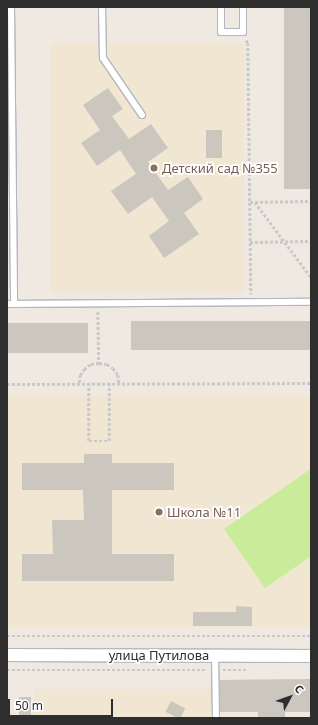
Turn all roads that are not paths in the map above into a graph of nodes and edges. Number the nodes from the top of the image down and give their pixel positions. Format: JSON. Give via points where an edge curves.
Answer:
{"nodes":[{"id":1,"x":11,"y":7,"type":"edge"},
{"id":2,"x":102,"y":7,"type":"edge"},
{"id":3,"x":221,"y":7,"type":"edge"},
{"id":4,"x":243,"y":7,"type":"edge"},
{"id":5,"x":142,"y":115,"type":"dead end"},
{"id":6,"x":311,"y":302,"type":"edge"},
{"id":7,"x":7,"y":304,"type":"edge"},
{"id":8,"x":14,"y":304,"type":"junction"},
{"id":9,"x":7,"y":655,"type":"edge"},
{"id":10,"x":215,"y":656,"type":"junction"},
{"id":11,"x":311,"y":656,"type":"edge"},
{"id":12,"x":216,"y":718,"type":"edge"}],
"edges":[{"from":1,"to":8,"type":"lane"},
{"from":2,"to":5,"type":"lane","via":[[103,58]]},
{"from":3,"to":4,"type":"lane","via":[[221,32],[228,32],[243,32]]},
{"from":6,"to":8,"type":"lane"},
{"from":7,"to":8,"type":"lane"},
{"from":9,"to":10,"type":"street","name":"улица Путилова"},
{"from":10,"to":11,"type":"street","name":"улица Путилова"},
{"from":10,"to":12,"type":"lane"}]}
